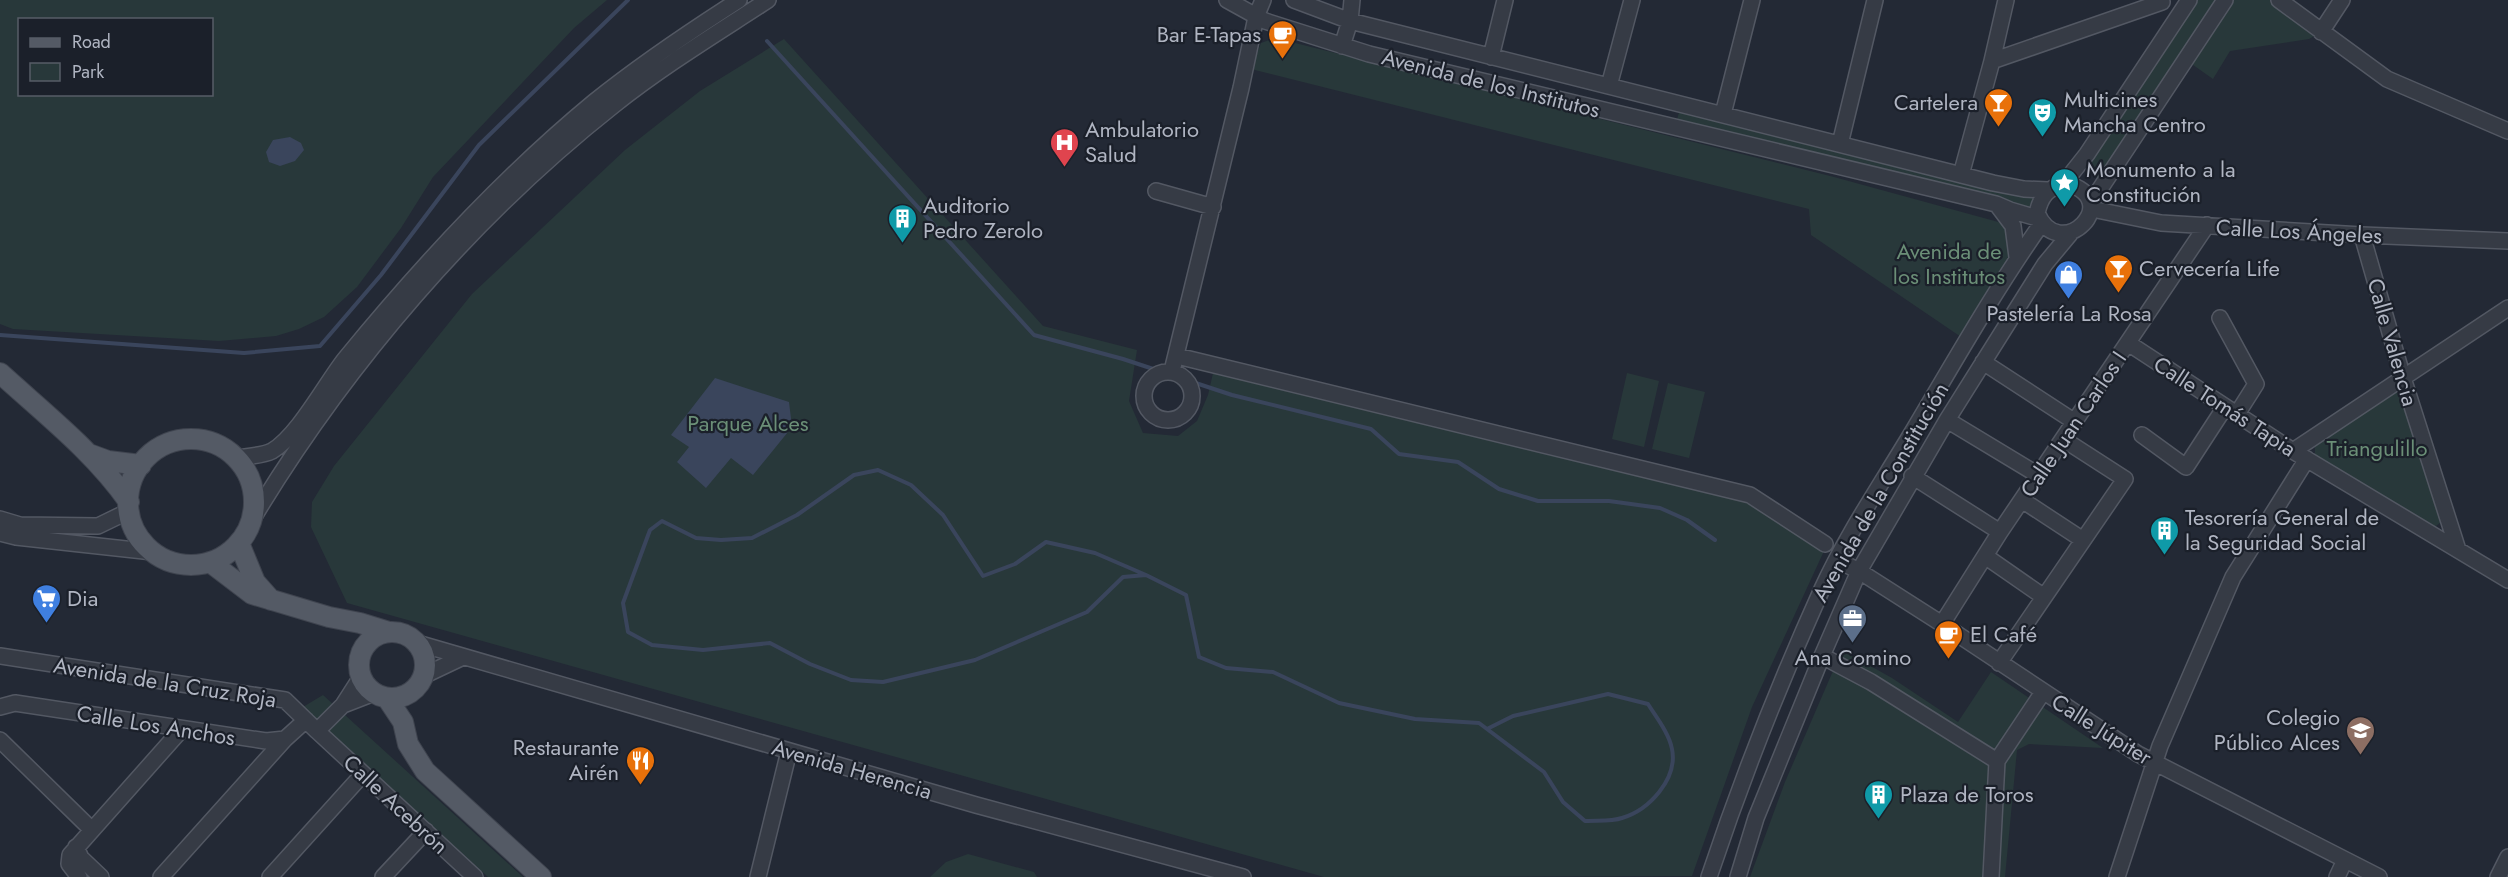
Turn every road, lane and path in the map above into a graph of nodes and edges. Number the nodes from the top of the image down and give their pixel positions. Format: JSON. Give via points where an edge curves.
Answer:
{"nodes":[{"id":1,"x":739,"y":0,"type":"edge"},
{"id":2,"x":768,"y":0,"type":"edge"},
{"id":3,"x":1227,"y":0,"type":"edge"},
{"id":4,"x":1263,"y":0,"type":"edge"},
{"id":5,"x":1294,"y":0,"type":"edge"},
{"id":6,"x":1353,"y":0,"type":"edge"},
{"id":7,"x":1505,"y":0,"type":"edge"},
{"id":8,"x":1632,"y":0,"type":"edge"},
{"id":9,"x":1752,"y":0,"type":"edge"},
{"id":10,"x":1875,"y":0,"type":"edge"},
{"id":11,"x":2006,"y":0,"type":"edge"},
{"id":12,"x":2189,"y":0,"type":"edge"},
{"id":13,"x":2225,"y":0,"type":"edge"},
{"id":14,"x":2279,"y":0,"type":"edge"},
{"id":15,"x":2342,"y":0,"type":"edge"},
{"id":16,"x":2161,"y":1,"type":"edge"},
{"id":17,"x":2181,"y":14,"type":"junction"},
{"id":18,"x":1256,"y":17,"type":"junction"},
{"id":19,"x":1350,"y":21,"type":"junction"},
{"id":20,"x":2321,"y":32,"type":"junction"},
{"id":21,"x":1342,"y":46,"type":"junction"},
{"id":22,"x":1491,"y":57,"type":"junction"},
{"id":23,"x":1992,"y":61,"type":"junction"},
{"id":24,"x":1609,"y":86,"type":"junction"},
{"id":25,"x":1682,"y":105,"type":"junction"},
{"id":26,"x":1723,"y":114,"type":"junction"},
{"id":27,"x":1675,"y":127,"type":"junction"},
{"id":28,"x":2508,"y":131,"type":"edge"},
{"id":29,"x":1840,"y":144,"type":"junction"},
{"id":30,"x":1961,"y":175,"type":"junction"},
{"id":31,"x":2064,"y":183,"type":"junction"},
{"id":32,"x":2048,"y":190,"type":"junction"},
{"id":33,"x":1156,"y":191,"type":"dead end"},
{"id":34,"x":1996,"y":204,"type":"junction"},
{"id":35,"x":2092,"y":205,"type":"junction"},
{"id":36,"x":1213,"y":207,"type":"junction"},
{"id":37,"x":2041,"y":221,"type":"junction"},
{"id":38,"x":2207,"y":225,"type":"junction"},
{"id":39,"x":2070,"y":234,"type":"junction"},
{"id":40,"x":2362,"y":236,"type":"junction"},
{"id":41,"x":2508,"y":241,"type":"edge"},
{"id":42,"x":2017,"y":257,"type":"junction"},
{"id":43,"x":2508,"y":308,"type":"edge"},
{"id":44,"x":2220,"y":318,"type":"dead end"},
{"id":45,"x":2128,"y":343,"type":"junction"},
{"id":46,"x":1177,"y":356,"type":"junction"},
{"id":47,"x":1983,"y":362,"type":"junction"},
{"id":48,"x":1172,"y":371,"type":"dead end"},
{"id":49,"x":0,"y":373,"type":"edge"},
{"id":50,"x":2403,"y":378,"type":"junction"},
{"id":51,"x":2231,"y":411,"type":"junction"},
{"id":52,"x":1947,"y":420,"type":"junction"},
{"id":53,"x":2075,"y":422,"type":"junction"},
{"id":54,"x":2142,"y":435,"type":"dead end"},
{"id":55,"x":2063,"y":439,"type":"junction"},
{"id":56,"x":2293,"y":451,"type":"junction"},
{"id":57,"x":89,"y":454,"type":"junction"},
{"id":58,"x":237,"y":458,"type":"junction"},
{"id":59,"x":2307,"y":459,"type":"junction"},
{"id":60,"x":141,"y":465,"type":"junction"},
{"id":61,"x":2038,"y":475,"type":"junction"},
{"id":62,"x":1912,"y":476,"type":"junction"},
{"id":63,"x":2022,"y":500,"type":"junction"},
{"id":64,"x":129,"y":506,"type":"junction"},
{"id":65,"x":0,"y":519,"type":"edge"},
{"id":66,"x":252,"y":520,"type":"junction"},
{"id":67,"x":18,"y":531,"type":"junction"},
{"id":68,"x":2000,"y":532,"type":"junction"},
{"id":69,"x":0,"y":533,"type":"edge"},
{"id":70,"x":2083,"y":540,"type":"junction"},
{"id":71,"x":239,"y":543,"type":"junction"},
{"id":72,"x":1825,"y":544,"type":"dead end"},
{"id":73,"x":2458,"y":550,"type":"junction"},
{"id":74,"x":153,"y":552,"type":"junction"},
{"id":75,"x":1985,"y":556,"type":"junction"},
{"id":76,"x":1837,"y":560,"type":"junction"},
{"id":77,"x":210,"y":562,"type":"junction"},
{"id":78,"x":1859,"y":571,"type":"junction"},
{"id":79,"x":2508,"y":579,"type":"edge"},
{"id":80,"x":2044,"y":597,"type":"junction"},
{"id":81,"x":273,"y":602,"type":"junction"},
{"id":82,"x":347,"y":622,"type":"junction"},
{"id":83,"x":1942,"y":624,"type":"junction"},
{"id":84,"x":389,"y":632,"type":"junction"},
{"id":85,"x":417,"y":643,"type":"junction"},
{"id":86,"x":365,"y":645,"type":"junction"},
{"id":87,"x":0,"y":656,"type":"edge"},
{"id":88,"x":1822,"y":656,"type":"junction"},
{"id":89,"x":463,"y":657,"type":"junction"},
{"id":90,"x":1999,"y":663,"type":"junction"},
{"id":91,"x":361,"y":677,"type":"junction"},
{"id":92,"x":417,"y":684,"type":"junction"},
{"id":93,"x":2043,"y":692,"type":"junction"},
{"id":94,"x":381,"y":695,"type":"junction"},
{"id":95,"x":343,"y":705,"type":"junction"},
{"id":96,"x":0,"y":707,"type":"edge"},
{"id":97,"x":403,"y":722,"type":"junction"},
{"id":98,"x":311,"y":725,"type":"junction"},
{"id":99,"x":181,"y":730,"type":"junction"},
{"id":100,"x":285,"y":739,"type":"junction"},
{"id":101,"x":0,"y":740,"type":"edge"},
{"id":102,"x":789,"y":751,"type":"junction"},
{"id":103,"x":1997,"y":761,"type":"junction"},
{"id":104,"x":2155,"y":763,"type":"junction"},
{"id":105,"x":363,"y":774,"type":"junction"},
{"id":106,"x":92,"y":830,"type":"junction"},
{"id":107,"x":426,"y":831,"type":"junction"},
{"id":108,"x":76,"y":847,"type":"junction"},
{"id":109,"x":2508,"y":857,"type":"edge"},
{"id":110,"x":2345,"y":860,"type":"junction"},
{"id":111,"x":79,"y":877,"type":"edge"},
{"id":112,"x":101,"y":877,"type":"edge"},
{"id":113,"x":161,"y":877,"type":"edge"},
{"id":114,"x":270,"y":877,"type":"edge"},
{"id":115,"x":383,"y":877,"type":"edge"},
{"id":116,"x":476,"y":877,"type":"edge"},
{"id":117,"x":541,"y":877,"type":"edge"},
{"id":118,"x":758,"y":877,"type":"edge"},
{"id":119,"x":1242,"y":877,"type":"edge"},
{"id":120,"x":1709,"y":877,"type":"edge"},
{"id":121,"x":1738,"y":877,"type":"edge"},
{"id":122,"x":1990,"y":877,"type":"edge"},
{"id":123,"x":2117,"y":877,"type":"edge"},
{"id":124,"x":2337,"y":877,"type":"edge"},
{"id":125,"x":2379,"y":877,"type":"edge"},
{"id":126,"x":2498,"y":877,"type":"edge"}],
"edges":[{"from":1,"to":58,"type":"street","via":[[640,67],[522,165],[378,319],[293,430],[273,450]]},
{"from":2,"to":66,"type":"street","via":[[700,42],[614,105],[552,157],[473,235],[341,387]]},
{"from":3,"to":18,"type":"street","name":"Avenida de los Institutos"},
{"from":4,"to":18,"type":"street"},
{"from":5,"to":19,"type":"street","name":"Avenida de los Institutos"},
{"from":6,"to":19,"type":"street"},
{"from":7,"to":22,"type":"street"},
{"from":8,"to":24,"type":"street"},
{"from":9,"to":26,"type":"street"},
{"from":10,"to":29,"type":"street"},
{"from":11,"to":23,"type":"street"},
{"from":12,"to":17,"type":"street"},
{"from":13,"to":35,"type":"street"},
{"from":14,"to":20,"type":"street"},
{"from":15,"to":20,"type":"street"},
{"from":16,"to":17,"type":"street"},
{"from":16,"to":23,"type":"street"},
{"from":17,"to":31,"type":"street"},
{"from":18,"to":21,"type":"street","name":"Avenida de los Institutos"},
{"from":18,"to":36,"type":"street"},
{"from":19,"to":21,"type":"street"},
{"from":19,"to":22,"type":"street","name":"Avenida de los Institutos"},
{"from":20,"to":28,"type":"street","via":[[2387,79]]},
{"from":21,"to":27,"type":"street","name":"Avenida de los Institutos"},
{"from":22,"to":24,"type":"street","name":"Avenida de los Institutos"},
{"from":23,"to":30,"type":"street"},
{"from":24,"to":25,"type":"street","name":"Avenida de los Institutos"},
{"from":25,"to":26,"type":"street","name":"Avenida de los Institutos"},
{"from":25,"to":27,"type":"street"},
{"from":26,"to":29,"type":"street","name":"Avenida de los Institutos"},
{"from":27,"to":34,"type":"street","name":"Avenida de los Institutos"},
{"from":29,"to":30,"type":"street","name":"Avenida de los Institutos"},
{"from":30,"to":32,"type":"street","name":"Avenida de los Institutos","via":[[2024,189]]},
{"from":31,"to":32,"type":"street"},
{"from":31,"to":35,"type":"street","via":[[2081,189]]},
{"from":32,"to":37,"type":"street","via":[[2037,213]]},
{"from":33,"to":36,"type":"street"},
{"from":34,"to":37,"type":"street","name":"Avenida de los Institutos"},
{"from":34,"to":42,"type":"street","via":[[2013,226]]},
{"from":35,"to":38,"type":"street","name":"Calle Los Ángeles","via":[[2116,215],[2161,223]]},
{"from":35,"to":39,"type":"street","via":[[2084,224]]},
{"from":36,"to":46,"type":"street"},
{"from":37,"to":39,"type":"street","via":[[2057,233]]},
{"from":37,"to":42,"type":"street","name":"Avenida de la Constitución"},
{"from":38,"to":40,"type":"street","name":"Calle Los Ángeles"},
{"from":38,"to":45,"type":"street","name":"Calle Juan Carlos I"},
{"from":39,"to":47,"type":"street","name":"Avenida de la Constitución","via":[[2045,264]]},
{"from":40,"to":41,"type":"street","name":"Calle Los Ángeles"},
{"from":40,"to":50,"type":"street","name":"Calle Valencia"},
{"from":42,"to":76,"type":"street","name":"Avenida de la Constitución"},
{"from":43,"to":50,"type":"street"},
{"from":44,"to":51,"type":"street","via":[[2256,384]]},
{"from":45,"to":51,"type":"street","name":"Calle Tomás Tapia"},
{"from":45,"to":53,"type":"street","name":"Calle Juan Carlos I"},
{"from":46,"to":48,"type":"street"},
{"from":46,"to":72,"type":"street","via":[[1750,495]]},
{"from":47,"to":52,"type":"street","name":"Avenida de la Constitución"},
{"from":47,"to":53,"type":"street"},
{"from":49,"to":57,"type":"main road"},
{"from":50,"to":56,"type":"street"},
{"from":50,"to":73,"type":"street","name":"Calle Valencia"},
{"from":51,"to":54,"type":"street","via":[[2186,467]]},
{"from":51,"to":56,"type":"street","name":"Calle Tomás Tapia"},
{"from":52,"to":61,"type":"street"},
{"from":52,"to":62,"type":"street","name":"Avenida de la Constitución"},
{"from":53,"to":55,"type":"street","name":"Calle Juan Carlos I"},
{"from":55,"to":61,"type":"street","name":"Calle Juan Carlos I"},
{"from":55,"to":70,"type":"street","via":[[2125,479]]},
{"from":56,"to":59,"type":"street","name":"Calle Tomás Tapia"},
{"from":57,"to":60,"type":"main road"},
{"from":57,"to":64,"type":"main road"},
{"from":58,"to":60,"type":"main road","via":[[222,447],[187,439],[161,448]]},
{"from":58,"to":66,"type":"main road","via":[[254,494]]},
{"from":59,"to":73,"type":"street","name":"Calle Tomás Tapia"},
{"from":59,"to":104,"type":"street","via":[[2233,577]]},
{"from":60,"to":64,"type":"main road","via":[[131,483]]},
{"from":61,"to":63,"type":"street","name":"Calle Juan Carlos I"},
{"from":62,"to":68,"type":"street"},
{"from":62,"to":78,"type":"street","name":"Avenida de la Constitución"},
{"from":63,"to":68,"type":"street","name":"Calle Juan Carlos I"},
{"from":63,"to":70,"type":"street"},
{"from":64,"to":67,"type":"street","via":[[98,526]]},
{"from":64,"to":74,"type":"main road","via":[[137,534]]},
{"from":65,"to":67,"type":"street"},
{"from":66,"to":71,"type":"main road"},
{"from":67,"to":69,"type":"street"},
{"from":67,"to":74,"type":"street"},
{"from":68,"to":75,"type":"street","name":"Calle Juan Carlos I"},
{"from":70,"to":80,"type":"street"},
{"from":71,"to":77,"type":"main road"},
{"from":71,"to":81,"type":"main road","via":[[255,582]]},
{"from":73,"to":79,"type":"street","name":"Calle Tomás Tapia"},
{"from":74,"to":77,"type":"main road","via":[[181,564]]},
{"from":75,"to":80,"type":"street"},
{"from":75,"to":83,"type":"street","name":"Calle Juan Carlos I"},
{"from":76,"to":78,"type":"street","name":"Calle Júpiter"},
{"from":76,"to":120,"type":"street","name":"Avenida de la Constitución","via":[[1732,808]]},
{"from":77,"to":81,"type":"main road","via":[[252,594]]},
{"from":78,"to":83,"type":"street","name":"Calle Júpiter"},
{"from":78,"to":88,"type":"street","name":"Avenida de la Constitución"},
{"from":80,"to":90,"type":"street"},
{"from":81,"to":82,"type":"main road"},
{"from":82,"to":84,"type":"main road"},
{"from":82,"to":86,"type":"main road"},
{"from":83,"to":90,"type":"street","name":"Calle Júpiter"},
{"from":84,"to":85,"type":"main road","via":[[404,634]]},
{"from":84,"to":86,"type":"main road","via":[[375,636]]},
{"from":85,"to":89,"type":"street","name":"Avenida Herencia"},
{"from":85,"to":92,"type":"main road","via":[[425,665]]},
{"from":86,"to":91,"type":"main road","via":[[358,666]]},
{"from":87,"to":98,"type":"street","name":"Avenida de la Cruz Roja","via":[[285,700]]},
{"from":88,"to":103,"type":"street"},
{"from":88,"to":121,"type":"street","name":"Avenida de la Constitución","via":[[1756,818]]},
{"from":89,"to":92,"type":"street"},
{"from":89,"to":102,"type":"street","name":"Avenida Herencia"},
{"from":90,"to":93,"type":"street","name":"Calle Júpiter"},
{"from":91,"to":94,"type":"main road"},
{"from":91,"to":95,"type":"street"},
{"from":92,"to":94,"type":"main road","via":[[400,697]]},
{"from":92,"to":97,"type":"main road"},
{"from":93,"to":103,"type":"street"},
{"from":93,"to":104,"type":"street","name":"Calle Júpiter"},
{"from":94,"to":95,"type":"street"},
{"from":94,"to":97,"type":"main road"},
{"from":95,"to":98,"type":"street"},
{"from":96,"to":99,"type":"street","name":"Calle Los Anchos","via":[[15,703]]},
{"from":97,"to":117,"type":"main road","via":[[408,744],[425,771]]},
{"from":98,"to":100,"type":"street"},
{"from":98,"to":105,"type":"street","name":"Calle Acebrón"},
{"from":99,"to":100,"type":"street","name":"Calle Los Anchos","via":[[266,741]]},
{"from":99,"to":106,"type":"street"},
{"from":100,"to":113,"type":"street"},
{"from":101,"to":106,"type":"street"},
{"from":102,"to":118,"type":"street"},
{"from":102,"to":119,"type":"street","name":"Avenida Herencia"},
{"from":103,"to":122,"type":"street"},
{"from":104,"to":110,"type":"street","name":"Calle Júpiter"},
{"from":104,"to":123,"type":"street"},
{"from":105,"to":107,"type":"street","name":"Calle Acebrón"},
{"from":105,"to":114,"type":"street"},
{"from":106,"to":108,"type":"street"},
{"from":107,"to":115,"type":"street"},
{"from":107,"to":116,"type":"street","name":"Calle Acebrón"},
{"from":108,"to":111,"type":"street","via":[[69,864]]},
{"from":108,"to":112,"type":"street","via":[[81,858]]},
{"from":109,"to":126,"type":"street"},
{"from":110,"to":124,"type":"street"},
{"from":110,"to":125,"type":"street","name":"Calle Júpiter"}]}
